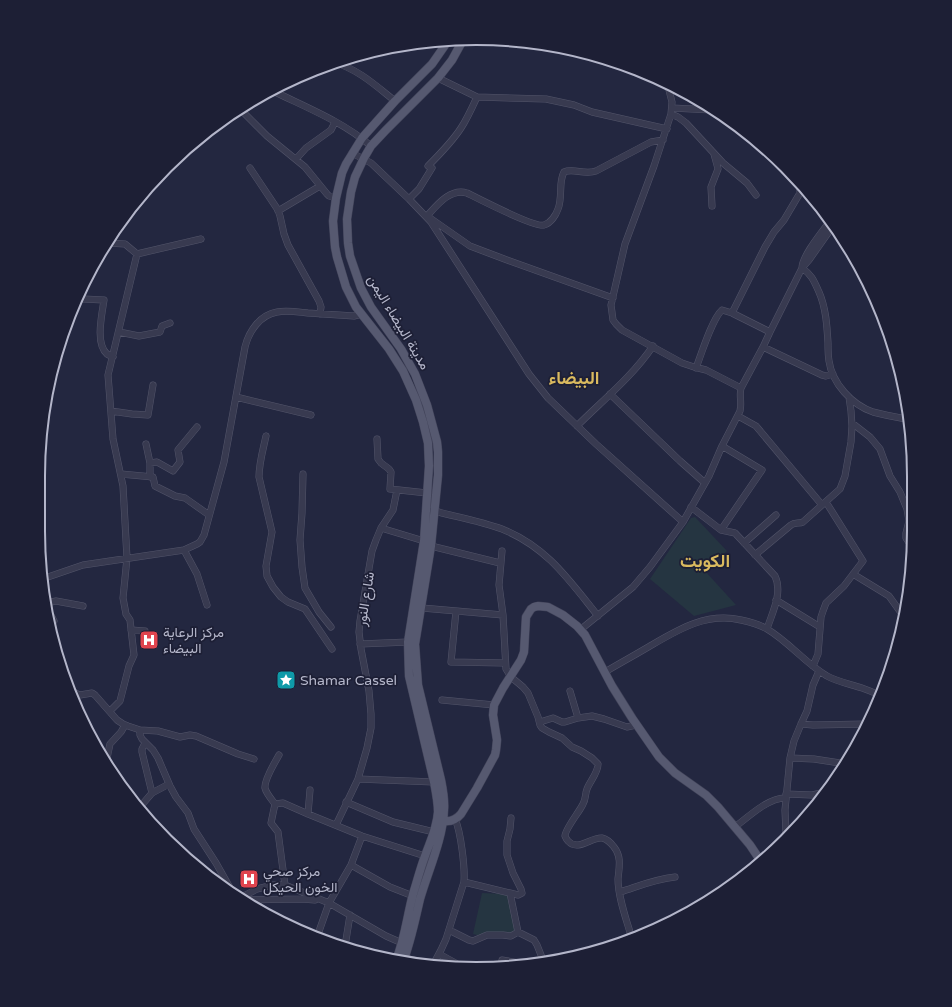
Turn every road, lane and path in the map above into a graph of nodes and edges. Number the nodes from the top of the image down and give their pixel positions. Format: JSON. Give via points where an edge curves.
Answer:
{"nodes":[{"id":1,"x":444,"y":46,"type":"edge"},
{"id":2,"x":460,"y":46,"type":"edge"},
{"id":3,"x":345,"y":66,"type":"edge"},
{"id":4,"x":438,"y":78,"type":"junction"},
{"id":5,"x":669,"y":90,"type":"edge"},
{"id":6,"x":278,"y":93,"type":"edge"},
{"id":7,"x":477,"y":97,"type":"junction"},
{"id":8,"x":395,"y":101,"type":"junction"},
{"id":9,"x":703,"y":110,"type":"edge"},
{"id":10,"x":671,"y":111,"type":"junction"},
{"id":11,"x":245,"y":113,"type":"edge"},
{"id":12,"x":335,"y":122,"type":"junction"},
{"id":13,"x":667,"y":129,"type":"junction"},
{"id":14,"x":362,"y":138,"type":"junction"},
{"id":15,"x":663,"y":140,"type":"junction"},
{"id":16,"x":371,"y":146,"type":"junction"},
{"id":17,"x":352,"y":153,"type":"junction"},
{"id":18,"x":714,"y":153,"type":"junction"},
{"id":19,"x":364,"y":158,"type":"junction"},
{"id":20,"x":296,"y":159,"type":"junction"},
{"id":21,"x":250,"y":168,"type":"dead end"},
{"id":22,"x":320,"y":186,"type":"junction"},
{"id":23,"x":800,"y":192,"type":"edge"},
{"id":24,"x":756,"y":195,"type":"dead end"},
{"id":25,"x":336,"y":198,"type":"junction"},
{"id":26,"x":410,"y":199,"type":"junction"},
{"id":27,"x":712,"y":206,"type":"dead end"},
{"id":28,"x":278,"y":211,"type":"junction"},
{"id":29,"x":426,"y":216,"type":"junction"},
{"id":30,"x":826,"y":226,"type":"edge"},
{"id":31,"x":830,"y":231,"type":"edge"},
{"id":32,"x":201,"y":239,"type":"dead end"},
{"id":33,"x":114,"y":243,"type":"edge"},
{"id":34,"x":137,"y":254,"type":"junction"},
{"id":35,"x":802,"y":268,"type":"junction"},
{"id":36,"x":613,"y":298,"type":"junction"},
{"id":37,"x":84,"y":299,"type":"dead end"},
{"id":38,"x":372,"y":307,"type":"junction"},
{"id":39,"x":732,"y":313,"type":"junction"},
{"id":40,"x":320,"y":314,"type":"junction"},
{"id":41,"x":362,"y":314,"type":"junction"},
{"id":42,"x":170,"y":323,"type":"dead end"},
{"id":43,"x":119,"y":332,"type":"junction"},
{"id":44,"x":770,"y":332,"type":"junction"},
{"id":45,"x":653,"y":346,"type":"junction"},
{"id":46,"x":763,"y":347,"type":"junction"},
{"id":47,"x":113,"y":358,"type":"junction"},
{"id":48,"x":696,"y":368,"type":"junction"},
{"id":49,"x":833,"y":374,"type":"junction"},
{"id":50,"x":153,"y":385,"type":"dead end"},
{"id":51,"x":741,"y":388,"type":"junction"},
{"id":52,"x":610,"y":394,"type":"junction"},
{"id":53,"x":849,"y":397,"type":"junction"},
{"id":54,"x":236,"y":398,"type":"junction"},
{"id":55,"x":111,"y":411,"type":"junction"},
{"id":56,"x":311,"y":415,"type":"dead end"},
{"id":57,"x":738,"y":416,"type":"junction"},
{"id":58,"x":903,"y":418,"type":"edge"},
{"id":59,"x":852,"y":423,"type":"junction"},
{"id":60,"x":577,"y":426,"type":"junction"},
{"id":61,"x":198,"y":427,"type":"dead end"},
{"id":62,"x":266,"y":436,"type":"dead end"},
{"id":63,"x":377,"y":439,"type":"dead end"},
{"id":64,"x":146,"y":444,"type":"dead end"},
{"id":65,"x":722,"y":446,"type":"junction"},
{"id":66,"x":150,"y":463,"type":"junction"},
{"id":67,"x":122,"y":474,"type":"junction"},
{"id":68,"x":303,"y":474,"type":"dead end"},
{"id":69,"x":150,"y":477,"type":"junction"},
{"id":70,"x":704,"y":483,"type":"junction"},
{"id":71,"x":397,"y":490,"type":"junction"},
{"id":72,"x":427,"y":492,"type":"junction"},
{"id":73,"x":824,"y":503,"type":"junction"},
{"id":74,"x":691,"y":507,"type":"junction"},
{"id":75,"x":907,"y":509,"type":"edge"},
{"id":76,"x":430,"y":511,"type":"junction"},
{"id":77,"x":210,"y":515,"type":"junction"},
{"id":78,"x":776,"y":515,"type":"dead end"},
{"id":79,"x":683,"y":522,"type":"junction"},
{"id":80,"x":381,"y":528,"type":"junction"},
{"id":81,"x":721,"y":530,"type":"junction"},
{"id":82,"x":428,"y":543,"type":"junction"},
{"id":83,"x":744,"y":543,"type":"junction"},
{"id":84,"x":184,"y":550,"type":"junction"},
{"id":85,"x":502,"y":551,"type":"dead end"},
{"id":86,"x":755,"y":555,"type":"junction"},
{"id":87,"x":127,"y":558,"type":"junction"},
{"id":88,"x":500,"y":563,"type":"junction"},
{"id":89,"x":853,"y":574,"type":"junction"},
{"id":90,"x":48,"y":577,"type":"edge"},
{"id":91,"x":776,"y":600,"type":"junction"},
{"id":92,"x":51,"y":602,"type":"edge"},
{"id":93,"x":207,"y":605,"type":"dead end"},
{"id":94,"x":83,"y":606,"type":"dead end"},
{"id":95,"x":422,"y":608,"type":"junction"},
{"id":96,"x":456,"y":611,"type":"junction"},
{"id":97,"x":900,"y":611,"type":"edge"},
{"id":98,"x":503,"y":615,"type":"junction"},
{"id":99,"x":598,"y":616,"type":"junction"},
{"id":100,"x":332,"y":627,"type":"dead end"},
{"id":101,"x":820,"y":627,"type":"junction"},
{"id":102,"x":767,"y":629,"type":"junction"},
{"id":103,"x":132,"y":630,"type":"junction"},
{"id":104,"x":580,"y":630,"type":"junction"},
{"id":105,"x":145,"y":631,"type":"dead end"},
{"id":106,"x":408,"y":642,"type":"junction"},
{"id":107,"x":360,"y":644,"type":"junction"},
{"id":108,"x":332,"y":649,"type":"dead end"},
{"id":109,"x":506,"y":663,"type":"junction"},
{"id":110,"x":813,"y":666,"type":"junction"},
{"id":111,"x":819,"y":671,"type":"junction"},
{"id":112,"x":605,"y":672,"type":"junction"},
{"id":113,"x":511,"y":677,"type":"junction"},
{"id":114,"x":570,"y":692,"type":"dead end"},
{"id":115,"x":77,"y":694,"type":"edge"},
{"id":116,"x":875,"y":694,"type":"edge"},
{"id":117,"x":442,"y":700,"type":"dead end"},
{"id":118,"x":494,"y":704,"type":"junction"},
{"id":119,"x":110,"y":711,"type":"junction"},
{"id":120,"x":578,"y":718,"type":"junction"},
{"id":121,"x":540,"y":722,"type":"junction"},
{"id":122,"x":801,"y":724,"type":"junction"},
{"id":123,"x":862,"y":724,"type":"edge"},
{"id":124,"x":125,"y":725,"type":"junction"},
{"id":125,"x":636,"y":725,"type":"junction"},
{"id":126,"x":140,"y":730,"type":"junction"},
{"id":127,"x":145,"y":743,"type":"junction"},
{"id":128,"x":107,"y":753,"type":"edge"},
{"id":129,"x":279,"y":755,"type":"dead end"},
{"id":130,"x":790,"y":758,"type":"junction"},
{"id":131,"x":254,"y":759,"type":"dead end"},
{"id":132,"x":838,"y":764,"type":"edge"},
{"id":133,"x":358,"y":779,"type":"junction"},
{"id":134,"x":434,"y":782,"type":"junction"},
{"id":135,"x":169,"y":784,"type":"junction"},
{"id":136,"x":310,"y":790,"type":"dead end"},
{"id":137,"x":152,"y":793,"type":"junction"},
{"id":138,"x":817,"y":794,"type":"edge"},
{"id":139,"x":786,"y":796,"type":"junction"},
{"id":140,"x":346,"y":802,"type":"junction"},
{"id":141,"x":143,"y":804,"type":"edge"},
{"id":142,"x":275,"y":804,"type":"junction"},
{"id":143,"x":308,"y":814,"type":"junction"},
{"id":144,"x":511,"y":818,"type":"dead end"},
{"id":145,"x":455,"y":819,"type":"junction"},
{"id":146,"x":443,"y":821,"type":"junction"},
{"id":147,"x":336,"y":825,"type":"junction"},
{"id":148,"x":735,"y":827,"type":"junction"},
{"id":149,"x":786,"y":831,"type":"edge"},
{"id":150,"x":434,"y":832,"type":"junction"},
{"id":151,"x":362,"y":836,"type":"junction"},
{"id":152,"x":425,"y":856,"type":"junction"},
{"id":153,"x":758,"y":857,"type":"edge"},
{"id":154,"x":351,"y":865,"type":"junction"},
{"id":155,"x":675,"y":877,"type":"dead end"},
{"id":156,"x":227,"y":882,"type":"edge"},
{"id":157,"x":464,"y":882,"type":"junction"},
{"id":158,"x":285,"y":885,"type":"junction"},
{"id":159,"x":620,"y":892,"type":"junction"},
{"id":160,"x":510,"y":893,"type":"junction"},
{"id":161,"x":246,"y":895,"type":"edge"},
{"id":162,"x":413,"y":896,"type":"junction"},
{"id":163,"x":254,"y":900,"type":"edge"},
{"id":164,"x":259,"y":900,"type":"junction"},
{"id":165,"x":326,"y":902,"type":"junction"},
{"id":166,"x":258,"y":903,"type":"edge"},
{"id":167,"x":350,"y":915,"type":"junction"},
{"id":168,"x":450,"y":930,"type":"junction"},
{"id":169,"x":318,"y":932,"type":"edge"},
{"id":170,"x":518,"y":932,"type":"junction"},
{"id":171,"x":630,"y":933,"type":"edge"},
{"id":172,"x":346,"y":942,"type":"edge"},
{"id":173,"x":402,"y":943,"type":"junction"},
{"id":174,"x":439,"y":954,"type":"junction"},
{"id":175,"x":398,"y":955,"type":"edge"},
{"id":176,"x":405,"y":956,"type":"edge"},
{"id":177,"x":542,"y":957,"type":"edge"},
{"id":178,"x":436,"y":960,"type":"edge"},
{"id":179,"x":502,"y":960,"type":"dead end"},
{"id":180,"x":451,"y":961,"type":"edge"},
{"id":181,"x":506,"y":961,"type":"edge"}],
"edges":[{"from":1,"to":8,"type":"main road","name":"مدينة البيضاء اليمن","via":[[432,64]]},
{"from":2,"to":4,"type":"main road","name":"مدينة البيضاء اليمن"},
{"from":3,"to":8,"type":"street","via":[[356,71]]},
{"from":4,"to":7,"type":"street"},
{"from":4,"to":16,"type":"main road","name":"مدينة البيضاء اليمن"},
{"from":5,"to":10,"type":"street"},
{"from":6,"to":12,"type":"street"},
{"from":7,"to":13,"type":"street","via":[[546,99]]},
{"from":7,"to":26,"type":"street","via":[[455,138],[428,166],[432,168]]},
{"from":8,"to":14,"type":"main road","name":"مدينة البيضاء اليمن"},
{"from":9,"to":10,"type":"street"},
{"from":10,"to":13,"type":"street"},
{"from":10,"to":18,"type":"street"},
{"from":11,"to":20,"type":"street","via":[[267,136]]},
{"from":12,"to":14,"type":"street"},
{"from":12,"to":20,"type":"street","via":[[331,130],[306,148]]},
{"from":13,"to":15,"type":"street"},
{"from":14,"to":16,"type":"street"},
{"from":14,"to":17,"type":"main road","name":"مدينة البيضاء اليمن"},
{"from":15,"to":29,"type":"street","via":[[651,142],[592,173],[568,170],[564,172],[558,209],[552,219],[544,225],[524,220],[467,193],[459,192],[445,198]]},
{"from":15,"to":36,"type":"street","via":[[628,236]]},
{"from":16,"to":19,"type":"main road","name":"مدينة البيضاء اليمن"},
{"from":17,"to":19,"type":"street"},
{"from":17,"to":25,"type":"main road","name":"مدينة البيضاء اليمن","via":[[342,174]]},
{"from":18,"to":24,"type":"street","via":[[747,183]]},
{"from":18,"to":27,"type":"street","via":[[718,169],[711,187]]},
{"from":19,"to":26,"type":"street"},
{"from":19,"to":38,"type":"main road","name":"مدينة البيضاء اليمن","via":[[351,192],[347,231],[354,268],[361,288]]},
{"from":20,"to":22,"type":"street"},
{"from":21,"to":28,"type":"street"},
{"from":22,"to":25,"type":"street","via":[[329,196]]},
{"from":22,"to":28,"type":"street"},
{"from":23,"to":39,"type":"street","via":[[765,247]]},
{"from":25,"to":41,"type":"main road","name":"مدينة البيضاء اليمن","via":[[334,221],[337,257],[346,287]]},
{"from":26,"to":29,"type":"street"},
{"from":28,"to":40,"type":"street","via":[[286,240],[319,301]]},
{"from":29,"to":36,"type":"street","via":[[470,246]]},
{"from":29,"to":60,"type":"street","via":[[435,226],[529,374],[548,398]]},
{"from":30,"to":35,"type":"street","via":[[805,257]]},
{"from":31,"to":35,"type":"street"},
{"from":32,"to":34,"type":"street"},
{"from":33,"to":34,"type":"street","via":[[125,244]]},
{"from":34,"to":43,"type":"street"},
{"from":35,"to":44,"type":"street"},
{"from":35,"to":49,"type":"street","via":[[812,277],[821,297],[827,324],[829,362]]},
{"from":36,"to":45,"type":"street","via":[[611,310],[616,324],[622,330]]},
{"from":37,"to":47,"type":"street","via":[[104,300],[100,326],[102,346]]},
{"from":38,"to":41,"type":"main road"},
{"from":38,"to":76,"type":"main road","name":"مدينة البيضاء اليمن","via":[[410,364],[427,405],[438,452],[438,475]]},
{"from":39,"to":44,"type":"street"},
{"from":39,"to":48,"type":"street","via":[[724,310],[720,312],[707,337]]},
{"from":40,"to":41,"type":"street"},
{"from":40,"to":54,"type":"street","via":[[277,312],[266,315],[258,322],[246,342]]},
{"from":41,"to":72,"type":"main road","name":"مدينة البيضاء اليمن","via":[[399,363],[416,400],[429,452]]},
{"from":42,"to":43,"type":"street","via":[[162,326],[160,332],[139,336]]},
{"from":43,"to":47,"type":"street"},
{"from":44,"to":46,"type":"street"},
{"from":45,"to":48,"type":"street"},
{"from":45,"to":52,"type":"street","via":[[631,374]]},
{"from":46,"to":49,"type":"street","via":[[822,375]]},
{"from":46,"to":51,"type":"street"},
{"from":47,"to":55,"type":"street","via":[[108,376]]},
{"from":48,"to":51,"type":"street","via":[[710,372]]},
{"from":49,"to":53,"type":"street"},
{"from":50,"to":55,"type":"street","via":[[148,415]]},
{"from":51,"to":57,"type":"street","via":[[741,407]]},
{"from":52,"to":60,"type":"street"},
{"from":52,"to":70,"type":"street"},
{"from":53,"to":58,"type":"street","via":[[880,414]]},
{"from":53,"to":59,"type":"street"},
{"from":54,"to":56,"type":"street"},
{"from":54,"to":77,"type":"street","via":[[224,462]]},
{"from":55,"to":67,"type":"street","via":[[113,439]]},
{"from":57,"to":65,"type":"street"},
{"from":57,"to":73,"type":"street","via":[[756,426]]},
{"from":59,"to":73,"type":"street","via":[[845,476],[840,489]]},
{"from":59,"to":75,"type":"street","via":[[880,449]]},
{"from":60,"to":79,"type":"street"},
{"from":61,"to":66,"type":"street","via":[[178,450],[180,462],[173,471],[157,462]]},
{"from":62,"to":108,"type":"street","via":[[259,478],[272,532],[266,566],[267,576],[281,597],[304,610]]},
{"from":63,"to":71,"type":"street","via":[[378,459],[390,470],[390,489]]},
{"from":64,"to":66,"type":"street"},
{"from":65,"to":70,"type":"street"},
{"from":65,"to":81,"type":"street","via":[[762,470]]},
{"from":66,"to":69,"type":"street"},
{"from":67,"to":69,"type":"street"},
{"from":67,"to":87,"type":"street"},
{"from":68,"to":100,"type":"street","via":[[300,540],[302,567],[306,588],[319,612]]},
{"from":69,"to":77,"type":"street","via":[[156,486],[175,496],[186,498]]},
{"from":70,"to":74,"type":"street"},
{"from":71,"to":72,"type":"street"},
{"from":71,"to":80,"type":"street","name":"شارع النور","via":[[393,510]]},
{"from":72,"to":76,"type":"main road","name":"مدينة البيضاء اليمن"},
{"from":73,"to":86,"type":"street","via":[[803,522],[793,523]]},
{"from":73,"to":89,"type":"street","via":[[863,561]]},
{"from":74,"to":79,"type":"street"},
{"from":74,"to":81,"type":"street"},
{"from":76,"to":82,"type":"main road"},
{"from":76,"to":99,"type":"street","via":[[496,527],[532,545],[558,567]]},
{"from":77,"to":84,"type":"street","via":[[203,539]]},
{"from":78,"to":83,"type":"street"},
{"from":79,"to":99,"type":"street","via":[[650,568]]},
{"from":80,"to":82,"type":"street"},
{"from":80,"to":107,"type":"street","name":"شارع النور","via":[[372,552],[362,606]]},
{"from":81,"to":83,"type":"street","via":[[735,533]]},
{"from":82,"to":88,"type":"street"},
{"from":82,"to":95,"type":"main road"},
{"from":82,"to":106,"type":"main road"},
{"from":83,"to":86,"type":"street"},
{"from":84,"to":87,"type":"street"},
{"from":84,"to":93,"type":"street","via":[[197,574]]},
{"from":85,"to":88,"type":"street"},
{"from":86,"to":91,"type":"street","via":[[777,581]]},
{"from":87,"to":90,"type":"street","via":[[83,565]]},
{"from":87,"to":103,"type":"street","via":[[123,598]]},
{"from":88,"to":98,"type":"street","via":[[499,585]]},
{"from":89,"to":97,"type":"street","via":[[888,596]]},
{"from":89,"to":101,"type":"street","via":[[826,603]]},
{"from":91,"to":101,"type":"street"},
{"from":91,"to":102,"type":"street"},
{"from":92,"to":94,"type":"street"},
{"from":95,"to":96,"type":"street"},
{"from":95,"to":146,"type":"main road","via":[[415,644],[418,685],[441,780]]},
{"from":96,"to":98,"type":"street"},
{"from":96,"to":109,"type":"street","via":[[451,662]]},
{"from":98,"to":109,"type":"street"},
{"from":99,"to":104,"type":"street"},
{"from":101,"to":110,"type":"street","via":[[819,648]]},
{"from":102,"to":110,"type":"street"},
{"from":102,"to":112,"type":"street","via":[[749,621],[730,617],[705,620],[666,637]]},
{"from":103,"to":105,"type":"street"},
{"from":103,"to":119,"type":"street","via":[[134,655],[120,702]]},
{"from":104,"to":112,"type":"main road"},
{"from":104,"to":113,"type":"main road","via":[[563,615],[548,607],[538,606],[531,610],[526,617],[524,652]]},
{"from":106,"to":107,"type":"street"},
{"from":106,"to":134,"type":"main road","via":[[409,676]]},
{"from":107,"to":133,"type":"street","name":"شارع النور","via":[[371,714],[369,738]]},
{"from":109,"to":113,"type":"street","via":[[506,669]]},
{"from":110,"to":111,"type":"street"},
{"from":111,"to":116,"type":"street"},
{"from":111,"to":122,"type":"street","via":[[813,684],[808,711]]},
{"from":112,"to":125,"type":"main road"},
{"from":113,"to":118,"type":"main road"},
{"from":113,"to":121,"type":"street","via":[[528,693]]},
{"from":114,"to":120,"type":"street"},
{"from":115,"to":119,"type":"street","via":[[92,693]]},
{"from":117,"to":118,"type":"street"},
{"from":118,"to":145,"type":"main road","via":[[497,740],[495,755],[461,814]]},
{"from":119,"to":124,"type":"street","via":[[116,720]]},
{"from":120,"to":121,"type":"street","via":[[565,722],[553,718]]},
{"from":120,"to":125,"type":"street","via":[[596,716],[627,727]]},
{"from":121,"to":159,"type":"street","via":[[545,730],[562,738],[598,764],[598,769],[587,788],[584,803],[566,831],[566,836],[571,844],[576,845],[602,838],[611,843],[619,855]]},
{"from":122,"to":123,"type":"street"},
{"from":122,"to":130,"type":"street"},
{"from":124,"to":126,"type":"street"},
{"from":124,"to":128,"type":"street","via":[[110,744]]},
{"from":125,"to":148,"type":"main road","via":[[664,762],[706,795]]},
{"from":126,"to":127,"type":"street"},
{"from":126,"to":131,"type":"street","via":[[158,731],[180,737],[196,736]]},
{"from":127,"to":135,"type":"street","via":[[158,758]]},
{"from":127,"to":137,"type":"street","via":[[142,752]]},
{"from":129,"to":142,"type":"street","via":[[265,785]]},
{"from":130,"to":132,"type":"street"},
{"from":130,"to":139,"type":"street"},
{"from":133,"to":134,"type":"street"},
{"from":133,"to":140,"type":"street","name":"شارع النور"},
{"from":134,"to":150,"type":"main road","via":[[438,812]]},
{"from":135,"to":137,"type":"street"},
{"from":135,"to":156,"type":"street"},
{"from":136,"to":143,"type":"street"},
{"from":137,"to":141,"type":"street"},
{"from":138,"to":139,"type":"street"},
{"from":139,"to":148,"type":"street","via":[[758,809]]},
{"from":139,"to":149,"type":"street"},
{"from":140,"to":147,"type":"street","name":"شارع النور"},
{"from":140,"to":150,"type":"street","via":[[393,822]]},
{"from":142,"to":143,"type":"street","via":[[283,803]]},
{"from":142,"to":158,"type":"street","via":[[271,823],[278,832]]},
{"from":143,"to":147,"type":"street"},
{"from":144,"to":160,"type":"street","via":[[507,855],[522,893]]},
{"from":145,"to":146,"type":"main road"},
{"from":145,"to":157,"type":"street","via":[[464,864]]},
{"from":146,"to":176,"type":"main road"},
{"from":147,"to":151,"type":"street"},
{"from":148,"to":153,"type":"main road"},
{"from":150,"to":152,"type":"main road"},
{"from":151,"to":152,"type":"street"},
{"from":151,"to":154,"type":"street"},
{"from":152,"to":162,"type":"main road"},
{"from":154,"to":162,"type":"street","via":[[390,887]]},
{"from":154,"to":165,"type":"street"},
{"from":155,"to":159,"type":"street","via":[[646,882]]},
{"from":157,"to":160,"type":"street"},
{"from":157,"to":168,"type":"street"},
{"from":158,"to":161,"type":"street","via":[[273,885]]},
{"from":158,"to":165,"type":"street"},
{"from":159,"to":171,"type":"street"},
{"from":160,"to":170,"type":"street"},
{"from":162,"to":173,"type":"main road"},
{"from":163,"to":164,"type":"street"},
{"from":164,"to":165,"type":"street","via":[[307,899]]},
{"from":164,"to":166,"type":"street"},
{"from":165,"to":167,"type":"street"},
{"from":165,"to":169,"type":"street"},
{"from":167,"to":172,"type":"street"},
{"from":167,"to":173,"type":"street"},
{"from":168,"to":170,"type":"street","via":[[469,940],[487,935],[512,936]]},
{"from":168,"to":174,"type":"street"},
{"from":170,"to":177,"type":"street","via":[[534,940]]},
{"from":173,"to":175,"type":"main road"},
{"from":174,"to":178,"type":"street"},
{"from":174,"to":180,"type":"street"},
{"from":179,"to":181,"type":"street"}]}
